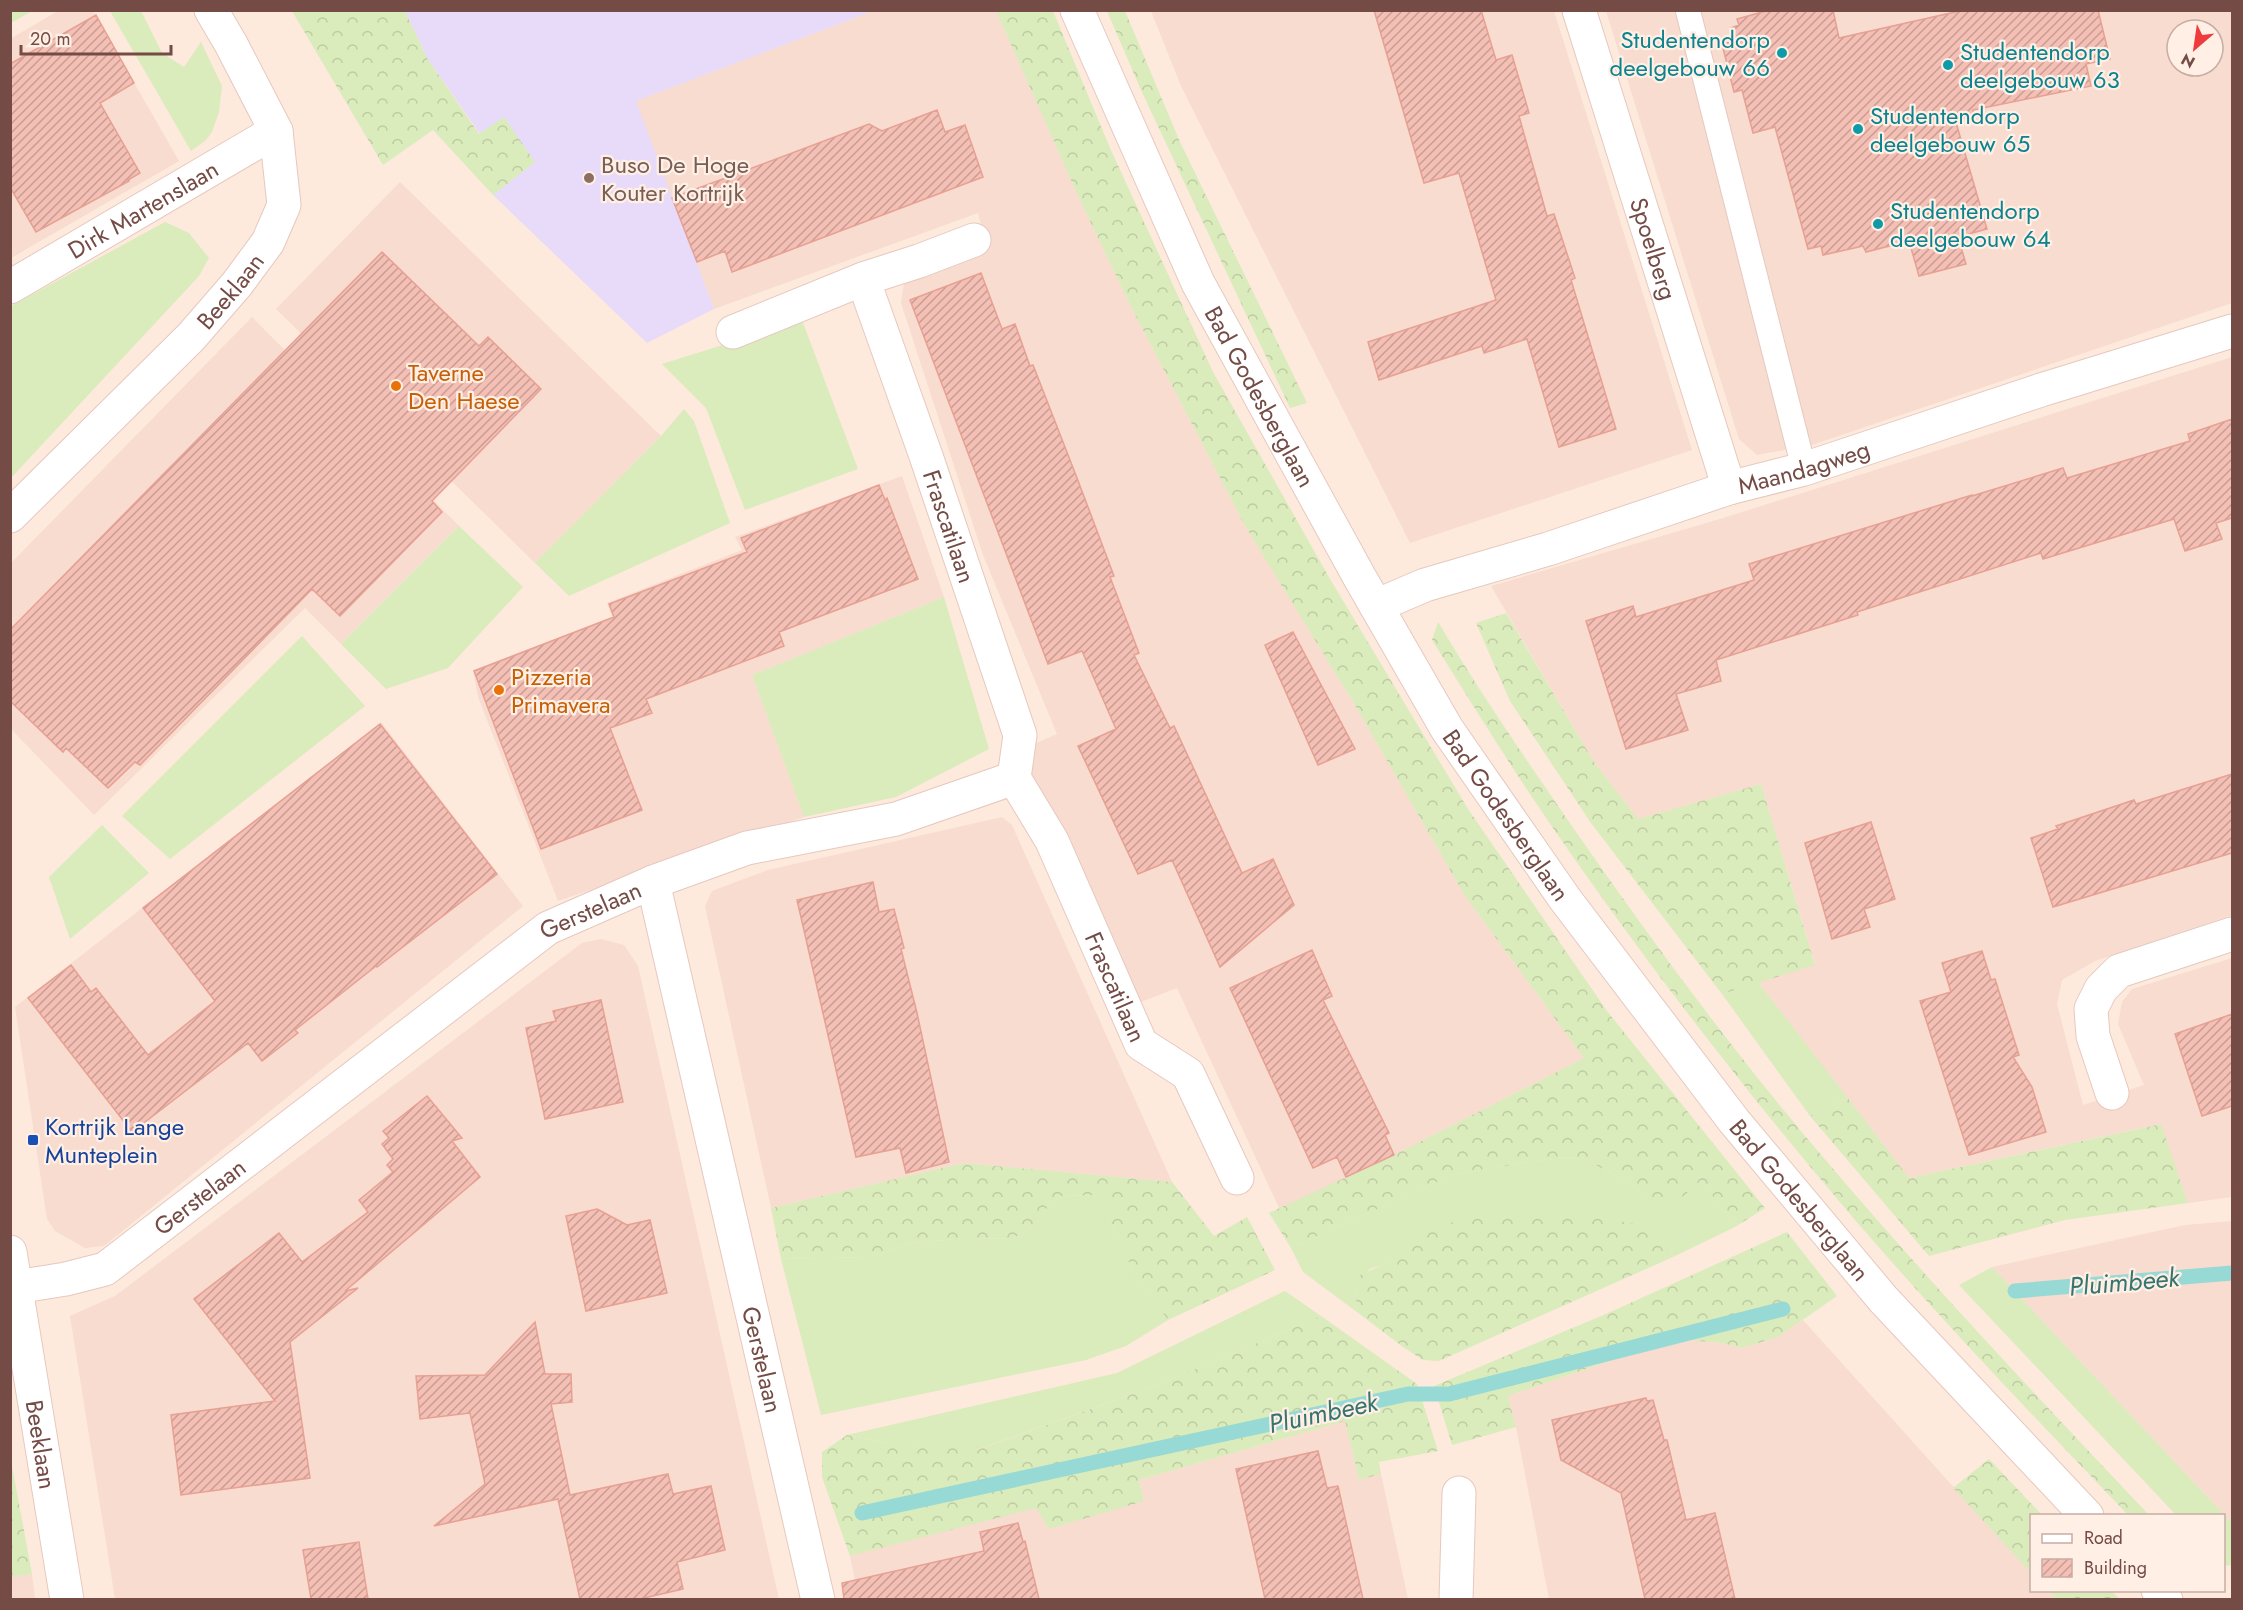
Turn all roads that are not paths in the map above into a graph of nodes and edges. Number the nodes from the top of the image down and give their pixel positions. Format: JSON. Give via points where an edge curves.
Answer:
{"nodes":[{"id":1,"x":211,"y":10,"type":"edge"},
{"id":2,"x":1077,"y":10,"type":"edge"},
{"id":3,"x":1579,"y":10,"type":"edge"},
{"id":4,"x":1688,"y":11,"type":"edge"},
{"id":5,"x":276,"y":131,"type":"junction"},
{"id":6,"x":974,"y":240,"type":"dead end"},
{"id":7,"x":863,"y":279,"type":"junction"},
{"id":8,"x":10,"y":287,"type":"edge"},
{"id":9,"x":2232,"y":331,"type":"edge"},
{"id":10,"x":733,"y":332,"type":"dead end"},
{"id":11,"x":1804,"y":469,"type":"junction"},
{"id":12,"x":1729,"y":488,"type":"junction"},
{"id":13,"x":10,"y":516,"type":"edge"},
{"id":14,"x":1376,"y":606,"type":"junction"},
{"id":15,"x":1014,"y":778,"type":"junction"},
{"id":16,"x":653,"y":882,"type":"junction"},
{"id":17,"x":2232,"y":934,"type":"edge"},
{"id":18,"x":2112,"y":1093,"type":"dead end"},
{"id":19,"x":1237,"y":1178,"type":"dead end"},
{"id":20,"x":10,"y":1252,"type":"edge"},
{"id":21,"x":16,"y":1287,"type":"junction"},
{"id":22,"x":1459,"y":1493,"type":"dead end"},
{"id":23,"x":2086,"y":1514,"type":"edge"},
{"id":24,"x":67,"y":1599,"type":"edge"},
{"id":25,"x":818,"y":1599,"type":"edge"},
{"id":26,"x":1456,"y":1599,"type":"edge"}],
"edges":[{"from":1,"to":5,"type":"street","name":"Beeklaan"},
{"from":2,"to":14,"type":"street","name":"Bad Godesberglaan","via":[[1198,283]]},
{"from":3,"to":12,"type":"street","name":"Spoelberg"},
{"from":4,"to":11,"type":"lane"},
{"from":5,"to":8,"type":"street","name":"Dirk Martenslaan"},
{"from":5,"to":13,"type":"street","name":"Beeklaan","via":[[284,204],[268,242],[191,337]]},
{"from":6,"to":7,"type":"street"},
{"from":7,"to":10,"type":"street"},
{"from":7,"to":15,"type":"street","name":"Frascatilaan","via":[[1020,735]]},
{"from":9,"to":11,"type":"street","name":"Maandagweg"},
{"from":11,"to":12,"type":"street","name":"Maandagweg"},
{"from":12,"to":14,"type":"street","name":"Maandagweg","via":[[1548,549],[1425,585]]},
{"from":14,"to":23,"type":"street","name":"Bad Godesberglaan","via":[[1447,729],[1565,899],[1734,1121],[1883,1299]]},
{"from":15,"to":16,"type":"street","via":[[896,819],[747,848]]},
{"from":15,"to":19,"type":"street","name":"Frascatilaan","via":[[1052,841],[1141,1044],[1188,1074]]},
{"from":16,"to":21,"type":"street","name":"Gerstelaan","via":[[548,928],[105,1269],[66,1280]]},
{"from":16,"to":25,"type":"street","name":"Gerstelaan"},
{"from":17,"to":18,"type":"street","via":[[2119,971],[2101,989],[2091,1009],[2093,1036]]},
{"from":20,"to":21,"type":"street","name":"Beeklaan"},
{"from":21,"to":24,"type":"street","name":"Beeklaan"},
{"from":22,"to":26,"type":"street"}]}
